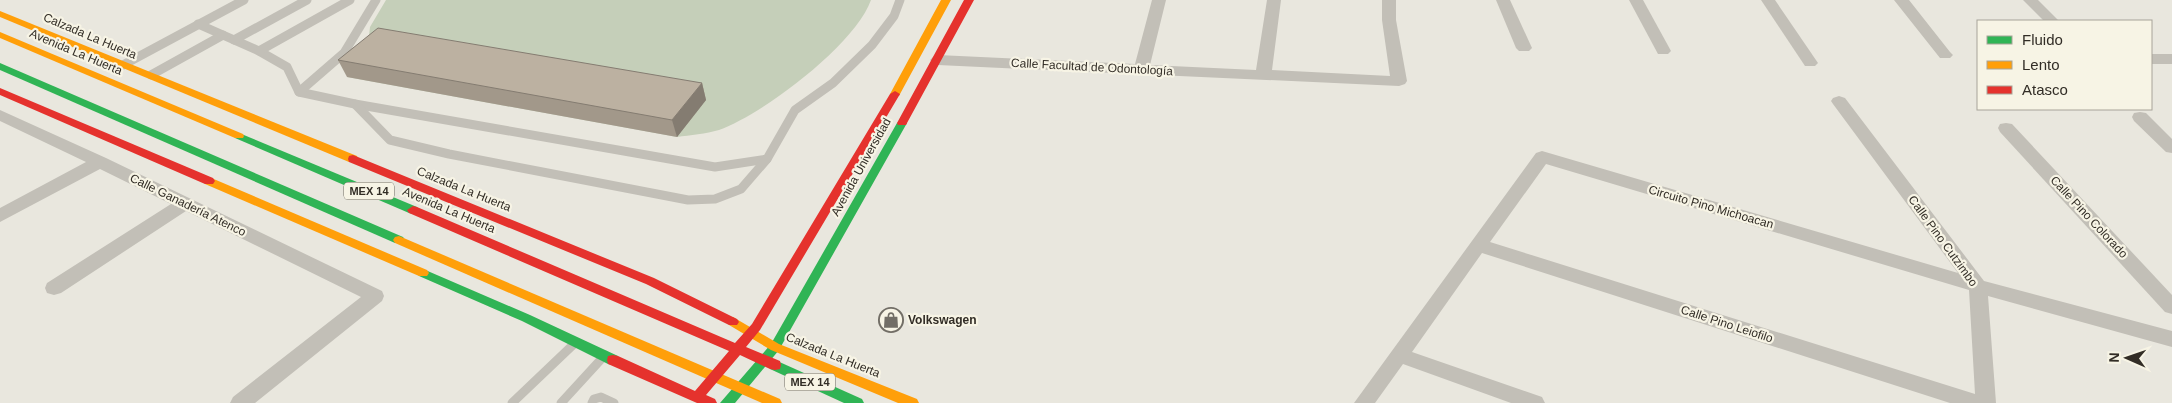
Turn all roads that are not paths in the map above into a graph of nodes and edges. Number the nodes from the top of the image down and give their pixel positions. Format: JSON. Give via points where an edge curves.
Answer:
{"nodes":[{"id":1,"x":244,"y":0,"type":"edge"},
{"id":2,"x":308,"y":0,"type":"edge"},
{"id":3,"x":350,"y":0,"type":"edge"},
{"id":4,"x":376,"y":0,"type":"edge"},
{"id":5,"x":900,"y":0,"type":"edge"},
{"id":6,"x":946,"y":0,"type":"edge"},
{"id":7,"x":969,"y":0,"type":"edge"},
{"id":8,"x":1159,"y":0,"type":"edge"},
{"id":9,"x":1274,"y":0,"type":"edge"},
{"id":10,"x":1390,"y":0,"type":"edge"},
{"id":11,"x":1503,"y":0,"type":"edge"},
{"id":12,"x":1636,"y":0,"type":"edge"},
{"id":13,"x":1768,"y":0,"type":"edge"},
{"id":14,"x":1901,"y":0,"type":"edge"},
{"id":15,"x":2030,"y":0,"type":"edge"},
{"id":16,"x":0,"y":14,"type":"edge"},
{"id":17,"x":2051,"y":20,"type":"edge"},
{"id":18,"x":198,"y":24,"type":"junction"},
{"id":19,"x":0,"y":35,"type":"edge"},
{"id":20,"x":223,"y":35,"type":"junction"},
{"id":21,"x":234,"y":40,"type":"junction"},
{"id":22,"x":1524,"y":48,"type":"dead end"},
{"id":23,"x":258,"y":51,"type":"junction"},
{"id":24,"x":1663,"y":51,"type":"dead end"},
{"id":25,"x":1945,"y":55,"type":"dead end"},
{"id":26,"x":2152,"y":59,"type":"edge"},
{"id":27,"x":2172,"y":59,"type":"edge"},
{"id":28,"x":938,"y":60,"type":"junction"},
{"id":29,"x":1810,"y":63,"type":"dead end"},
{"id":30,"x":123,"y":64,"type":"junction"},
{"id":31,"x":0,"y":66,"type":"edge"},
{"id":32,"x":1141,"y":70,"type":"junction"},
{"id":33,"x":1264,"y":75,"type":"junction"},
{"id":34,"x":151,"y":76,"type":"junction"},
{"id":35,"x":0,"y":91,"type":"edge"},
{"id":36,"x":299,"y":92,"type":"junction"},
{"id":37,"x":1839,"y":101,"type":"dead end"},
{"id":38,"x":355,"y":104,"type":"junction"},
{"id":39,"x":2140,"y":118,"type":"dead end"},
{"id":40,"x":4,"y":121,"type":"edge"},
{"id":41,"x":2006,"y":128,"type":"dead end"},
{"id":42,"x":2172,"y":148,"type":"edge"},
{"id":43,"x":767,"y":159,"type":"junction"},
{"id":44,"x":100,"y":162,"type":"junction"},
{"id":45,"x":185,"y":203,"type":"junction"},
{"id":46,"x":0,"y":216,"type":"edge"},
{"id":47,"x":392,"y":236,"type":"junction"},
{"id":48,"x":1478,"y":245,"type":"junction"},
{"id":49,"x":371,"y":251,"type":"junction"},
{"id":50,"x":1978,"y":286,"type":"junction"},
{"id":51,"x":54,"y":288,"type":"dead end"},
{"id":52,"x":2172,"y":307,"type":"edge"},
{"id":53,"x":752,"y":332,"type":"junction"},
{"id":54,"x":2172,"y":340,"type":"edge"},
{"id":55,"x":576,"y":343,"type":"junction"},
{"id":56,"x":776,"y":347,"type":"junction"},
{"id":57,"x":738,"y":348,"type":"junction"},
{"id":58,"x":605,"y":355,"type":"junction"},
{"id":59,"x":1399,"y":355,"type":"junction"},
{"id":60,"x":763,"y":361,"type":"junction"},
{"id":61,"x":714,"y":376,"type":"junction"},
{"id":62,"x":740,"y":388,"type":"junction"},
{"id":63,"x":698,"y":401,"type":"edge"},
{"id":64,"x":240,"y":403,"type":"edge"},
{"id":65,"x":512,"y":403,"type":"edge"},
{"id":66,"x":561,"y":403,"type":"edge"},
{"id":67,"x":592,"y":403,"type":"edge"},
{"id":68,"x":614,"y":403,"type":"edge"},
{"id":69,"x":727,"y":403,"type":"edge"},
{"id":70,"x":775,"y":403,"type":"edge"},
{"id":71,"x":857,"y":403,"type":"edge"},
{"id":72,"x":912,"y":403,"type":"edge"},
{"id":73,"x":1364,"y":403,"type":"edge"},
{"id":74,"x":1535,"y":403,"type":"edge"},
{"id":75,"x":1976,"y":403,"type":"edge"},
{"id":76,"x":1986,"y":403,"type":"edge"}],
"edges":[{"from":1,"to":18,"type":"lane"},
{"from":2,"to":21,"type":"lane"},
{"from":3,"to":23,"type":"lane"},
{"from":4,"to":36,"type":"lane","via":[[344,53]]},
{"from":5,"to":43,"type":"lane","via":[[894,16],[872,46],[833,83],[795,110]]},
{"from":6,"to":53,"type":"street","name":"Avenida Universidad","via":[[898,88]]},
{"from":7,"to":28,"type":"street","name":"Avenida Universidad"},
{"from":8,"to":32,"type":"street"},
{"from":9,"to":33,"type":"street"},
{"from":10,"to":33,"type":"street","name":"Calle Facultad de Odontología","via":[[1389,20],[1399,81]]},
{"from":11,"to":22,"type":"street"},
{"from":12,"to":24,"type":"street"},
{"from":13,"to":29,"type":"street"},
{"from":14,"to":25,"type":"street"},
{"from":15,"to":17,"type":"street"},
{"from":16,"to":30,"type":"street","name":"Calzada La Huerta"},
{"from":18,"to":20,"type":"lane"},
{"from":18,"to":30,"type":"lane"},
{"from":19,"to":57,"type":"street","name":"Avenida La Huerta","number":"MEX 14"},
{"from":20,"to":21,"type":"lane"},
{"from":20,"to":34,"type":"lane"},
{"from":21,"to":23,"type":"lane"},
{"from":23,"to":36,"type":"lane","via":[[287,67]]},
{"from":26,"to":27,"type":"street"},
{"from":28,"to":32,"type":"street","name":"Calle Facultad de Odontología"},
{"from":28,"to":56,"type":"street","name":"Avenida Universidad"},
{"from":30,"to":34,"type":"street","name":"Calzada La Huerta"},
{"from":31,"to":47,"type":"street","number":"MEX 14"},
{"from":32,"to":33,"type":"street","name":"Calle Facultad de Odontología"},
{"from":34,"to":53,"type":"street","name":"Calzada La Huerta","via":[[650,281]]},
{"from":35,"to":49,"type":"street"},
{"from":36,"to":38,"type":"lane"},
{"from":37,"to":50,"type":"street","name":"Calle Pino Cutzimbo"},
{"from":38,"to":43,"type":"lane","via":[[715,167]]},
{"from":38,"to":43,"type":"lane","via":[[390,140],[688,200],[715,199],[742,189]]},
{"from":39,"to":42,"type":"street"},
{"from":40,"to":44,"type":"street","name":"Calle Ganadería Atenco"},
{"from":41,"to":52,"type":"street","name":"Calle Pino Colorado"},
{"from":44,"to":45,"type":"street","name":"Calle Ganadería Atenco"},
{"from":44,"to":46,"type":"street"},
{"from":45,"to":51,"type":"street"},
{"from":45,"to":64,"type":"street","name":"Calle Ganadería Atenco","via":[[375,296]]},
{"from":47,"to":49,"type":"street"},
{"from":47,"to":61,"type":"street","number":"MEX 14"},
{"from":48,"to":50,"type":"street","name":"Circuito Pino Michoacan","via":[[1542,157]]},
{"from":48,"to":59,"type":"street","name":"Circuito Pino Michoacan"},
{"from":48,"to":75,"type":"street","name":"Calle Pino Leiofilo"},
{"from":49,"to":55,"type":"street"},
{"from":50,"to":54,"type":"street","name":"Circuito Pino Michoacan"},
{"from":50,"to":76,"type":"street","name":"Calle Pino Cutzimbo"},
{"from":53,"to":56,"type":"street","name":"Calzada La Huerta"},
{"from":53,"to":57,"type":"street","name":"Avenida Universidad"},
{"from":55,"to":58,"type":"street"},
{"from":55,"to":65,"type":"lane"},
{"from":56,"to":60,"type":"street","name":"Avenida Universidad"},
{"from":56,"to":72,"type":"street","name":"Calzada La Huerta"},
{"from":57,"to":60,"type":"street","name":"Avenida La Huerta","number":"MEX 14"},
{"from":57,"to":61,"type":"street","name":"Avenida Universidad"},
{"from":58,"to":63,"type":"street"},
{"from":58,"to":66,"type":"lane"},
{"from":59,"to":73,"type":"street","name":"Circuito Pino Michoacan"},
{"from":59,"to":74,"type":"street"},
{"from":60,"to":62,"type":"street","name":"Avenida Universidad"},
{"from":60,"to":71,"type":"street","name":"Avenida La Huerta","number":"MEX 14"},
{"from":61,"to":62,"type":"street","number":"MEX 14"},
{"from":61,"to":63,"type":"street","name":"Avenida Universidad"},
{"from":62,"to":69,"type":"street","name":"Avenida Universidad"},
{"from":62,"to":70,"type":"street","number":"MEX 14"},
{"from":67,"to":68,"type":"lane","via":[[601,396]]}]}
